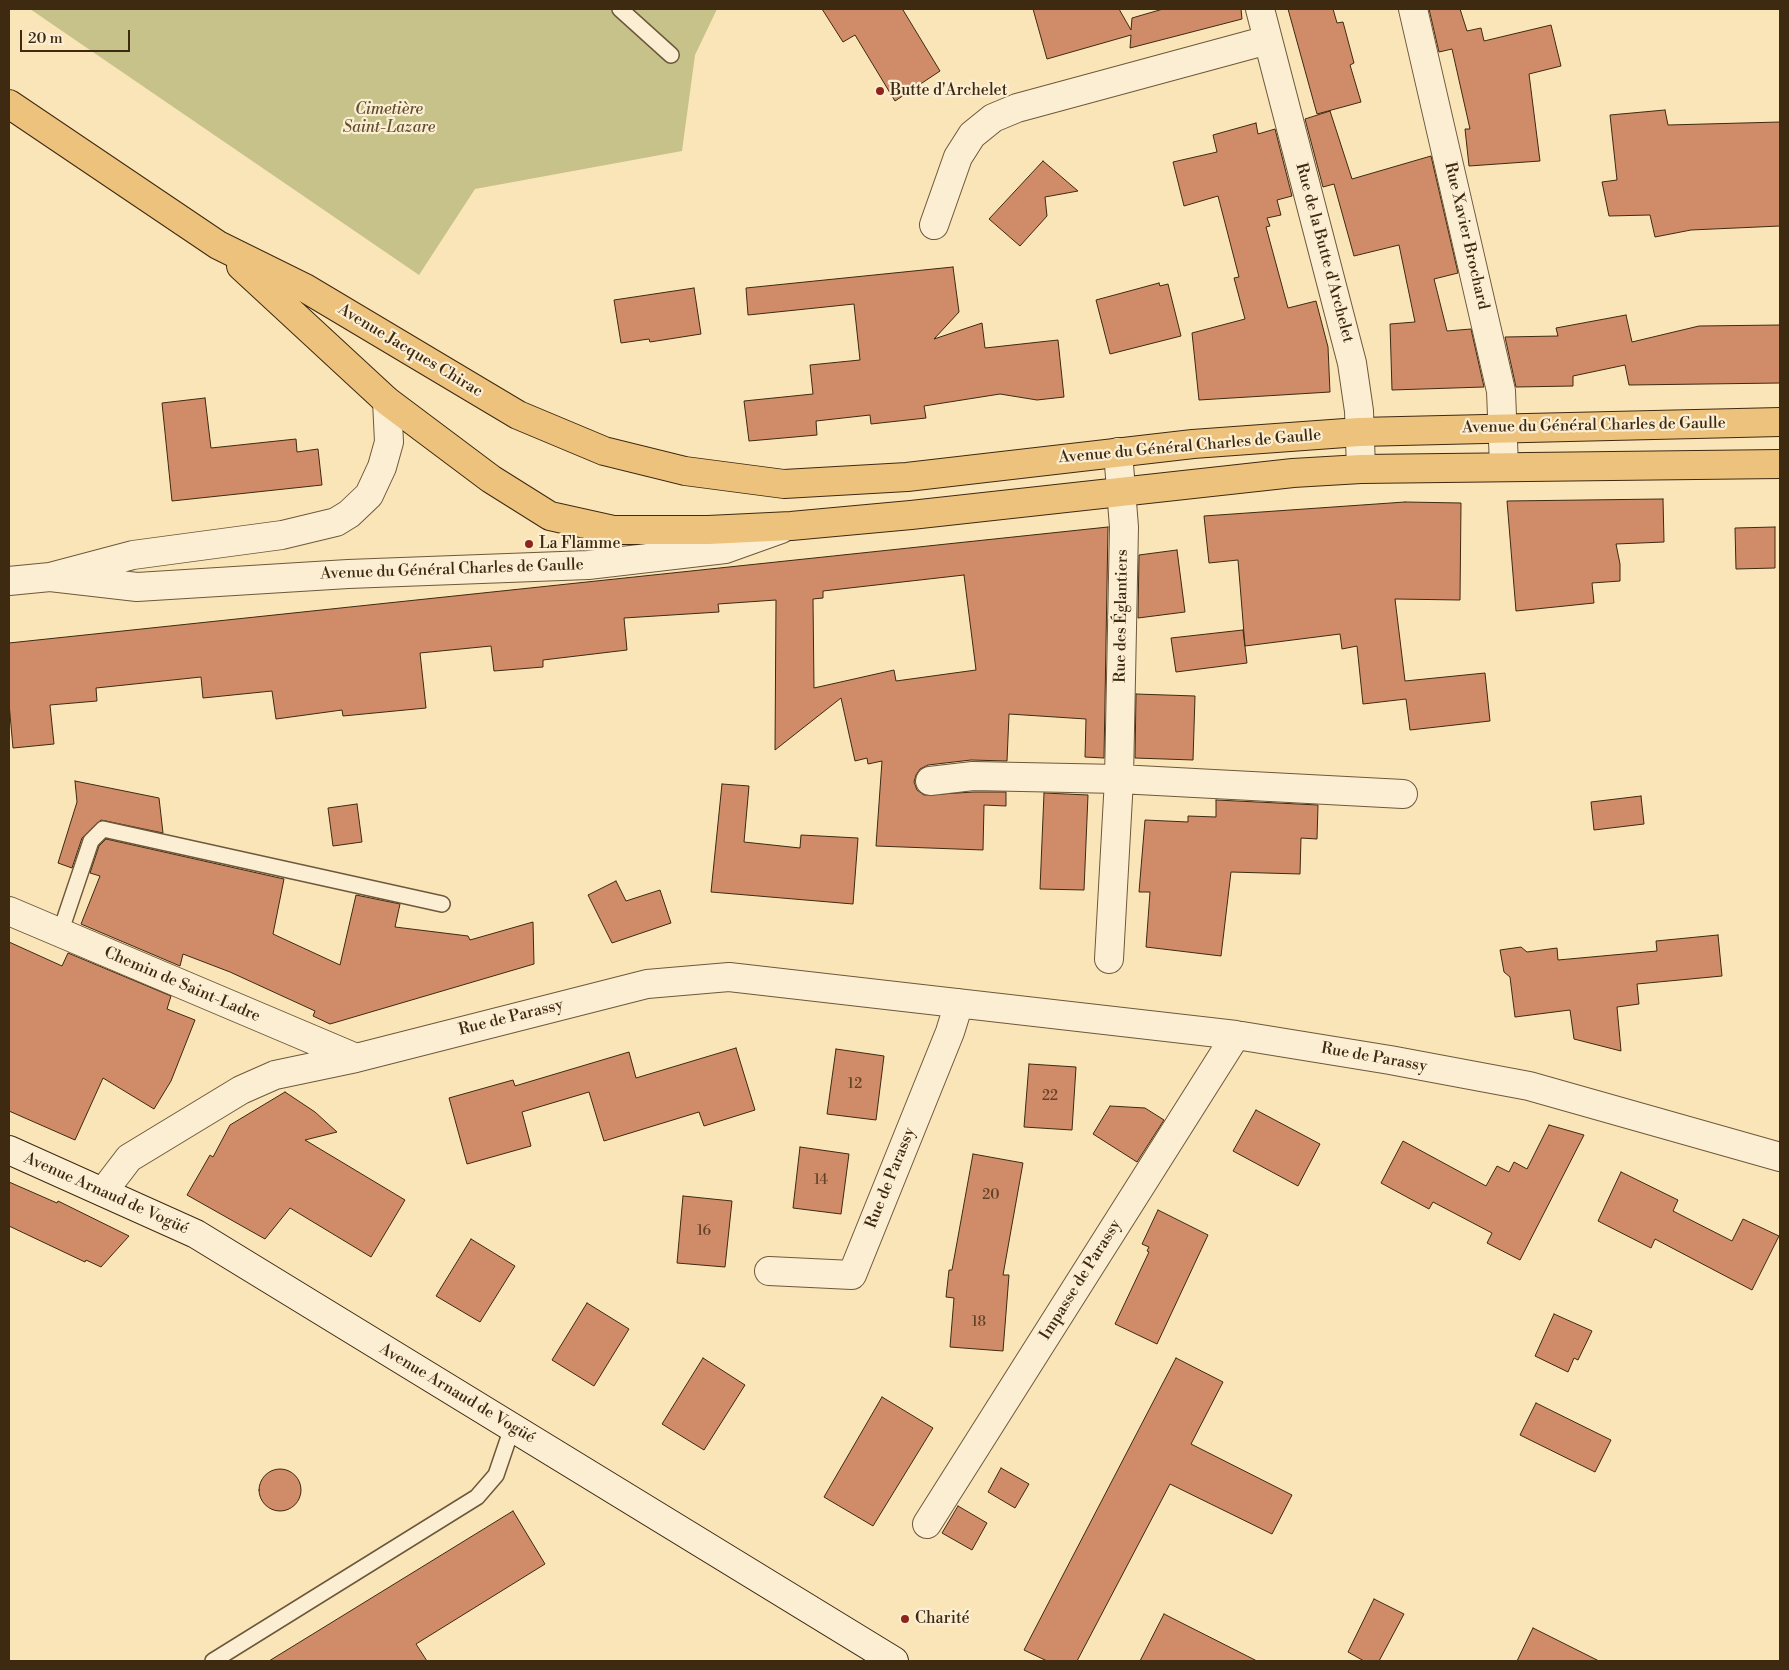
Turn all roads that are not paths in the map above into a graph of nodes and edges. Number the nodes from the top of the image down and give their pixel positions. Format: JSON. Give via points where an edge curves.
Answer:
{"nodes":[{"id":1,"x":620,"y":9,"type":"edge"},
{"id":2,"x":1260,"y":9,"type":"edge"},
{"id":3,"x":1413,"y":9,"type":"edge"},
{"id":4,"x":1268,"y":40,"type":"junction"},
{"id":5,"x":670,"y":54,"type":"dead end"},
{"id":6,"x":9,"y":104,"type":"edge"},
{"id":7,"x":934,"y":225,"type":"dead end"},
{"id":8,"x":218,"y":245,"type":"junction"},
{"id":9,"x":387,"y":400,"type":"junction"},
{"id":10,"x":1780,"y":422,"type":"edge"},
{"id":11,"x":1503,"y":427,"type":"junction"},
{"id":12,"x":1358,"y":432,"type":"junction"},
{"id":13,"x":604,"y":451,"type":"joint"},
{"id":14,"x":1118,"y":452,"type":"junction"},
{"id":15,"x":1780,"y":464,"type":"edge"},
{"id":16,"x":1504,"y":466,"type":"junction"},
{"id":17,"x":1360,"y":469,"type":"junction"},
{"id":18,"x":491,"y":479,"type":"joint"},
{"id":19,"x":1121,"y":490,"type":"junction"},
{"id":20,"x":791,"y":526,"type":"junction"},
{"id":21,"x":282,"y":535,"type":"junction"},
{"id":22,"x":50,"y":577,"type":"junction"},
{"id":23,"x":287,"y":578,"type":"junction"},
{"id":24,"x":9,"y":581,"type":"edge"},
{"id":25,"x":1119,"y":779,"type":"junction"},
{"id":26,"x":930,"y":781,"type":"dead end"},
{"id":27,"x":1403,"y":794,"type":"dead end"},
{"id":28,"x":442,"y":904,"type":"dead end"},
{"id":29,"x":9,"y":912,"type":"edge"},
{"id":30,"x":60,"y":933,"type":"junction"},
{"id":31,"x":1109,"y":959,"type":"dead end"},
{"id":32,"x":959,"y":1002,"type":"junction"},
{"id":33,"x":1236,"y":1035,"type":"junction"},
{"id":34,"x":356,"y":1058,"type":"junction"},
{"id":35,"x":9,"y":1150,"type":"edge"},
{"id":36,"x":1780,"y":1157,"type":"edge"},
{"id":37,"x":102,"y":1192,"type":"junction"},
{"id":38,"x":769,"y":1271,"type":"dead end"},
{"id":39,"x":512,"y":1428,"type":"junction"},
{"id":40,"x":927,"y":1524,"type":"dead end"},
{"id":41,"x":213,"y":1661,"type":"edge"},
{"id":42,"x":894,"y":1661,"type":"edge"}],
"edges":[{"from":1,"to":5,"type":"lane"},
{"from":2,"to":4,"type":"street","name":"Rue de la Butte d'Archelet"},
{"from":3,"to":11,"type":"street","name":"Rue Xavier Brochard","via":[[1501,391]]},
{"from":4,"to":7,"type":"street","via":[[1017,108],[993,118],[972,135],[958,157]]},
{"from":4,"to":12,"type":"street","name":"Rue de la Butte d'Archelet","via":[[1352,363]]},
{"from":6,"to":8,"type":"main road","name":"Avenue Jacques Chirac"},
{"from":8,"to":9,"type":"main road","name":"Avenue Jacques Chirac"},
{"from":8,"to":13,"type":"main road","name":"Avenue Jacques Chirac","via":[[305,288],[518,415]]},
{"from":9,"to":18,"type":"main road","name":"Avenue Jacques Chirac"},
{"from":9,"to":21,"type":"street","name":"Avenue du Général Charles de Gaulle","via":[[389,442],[382,468],[369,495],[336,522]]},
{"from":10,"to":11,"type":"main road","name":"Avenue du Général Charles de Gaulle"},
{"from":11,"to":12,"type":"main road","name":"Avenue du Général Charles de Gaulle"},
{"from":11,"to":16,"type":"street","name":"Rue Xavier Brochard"},
{"from":12,"to":14,"type":"main road","name":"Avenue du Général Charles de Gaulle"},
{"from":12,"to":17,"type":"street","name":"Rue de la Butte d'Archelet"},
{"from":13,"to":14,"type":"main road","name":"Avenue du Général Charles de Gaulle","via":[[685,471],[784,484],[907,477]]},
{"from":14,"to":19,"type":"street","name":"Rue des Églantiers"},
{"from":15,"to":16,"type":"main road","name":"Avenue du Général Charles de Gaulle"},
{"from":16,"to":17,"type":"main road","name":"Avenue du Général Charles de Gaulle"},
{"from":17,"to":19,"type":"main road","name":"Avenue du Général Charles de Gaulle"},
{"from":18,"to":20,"type":"main road","name":"Avenue du Général Charles de Gaulle","via":[[550,516],[613,530]]},
{"from":19,"to":20,"type":"main road","name":"Avenue du Général Charles de Gaulle"},
{"from":19,"to":25,"type":"street","name":"Rue des Églantiers","via":[[1124,527]]},
{"from":20,"to":23,"type":"street","name":"Avenue du Général Charles de Gaulle","via":[[724,550],[588,565]]},
{"from":21,"to":22,"type":"street","name":"Avenue du Général Charles de Gaulle","via":[[133,555]]},
{"from":21,"to":23,"type":"street"},
{"from":22,"to":23,"type":"street","name":"Avenue du Général Charles de Gaulle","via":[[137,587]]},
{"from":22,"to":24,"type":"street","name":"Avenue du Général Charles de Gaulle"},
{"from":25,"to":26,"type":"street","via":[[974,776]]},
{"from":25,"to":27,"type":"street"},
{"from":25,"to":31,"type":"street","name":"Rue des Églantiers"},
{"from":28,"to":30,"type":"lane","via":[[103,829],[91,841]]},
{"from":29,"to":30,"type":"street","name":"Chemin de Saint-Ladre"},
{"from":30,"to":34,"type":"street","name":"Chemin de Saint-Ladre"},
{"from":32,"to":33,"type":"street","name":"Rue de Parassy"},
{"from":32,"to":34,"type":"street","name":"Rue de Parassy","via":[[730,977],[647,984]]},
{"from":32,"to":38,"type":"street","name":"Rue de Parassy","via":[[950,1032],[852,1275]]},
{"from":33,"to":36,"type":"street","name":"Rue de Parassy","via":[[1529,1086]]},
{"from":33,"to":40,"type":"street","name":"Impasse de Parassy"},
{"from":34,"to":37,"type":"street","name":"Rue de Parassy","via":[[274,1075],[241,1090],[129,1158]]},
{"from":35,"to":37,"type":"street","name":"Avenue Arnaud de Vogüé"},
{"from":37,"to":39,"type":"street","name":"Avenue Arnaud de Vogüé","via":[[196,1234]]},
{"from":39,"to":41,"type":"lane","via":[[496,1475],[477,1497]]},
{"from":39,"to":42,"type":"street","name":"Avenue Arnaud de Vogüé"}]}
